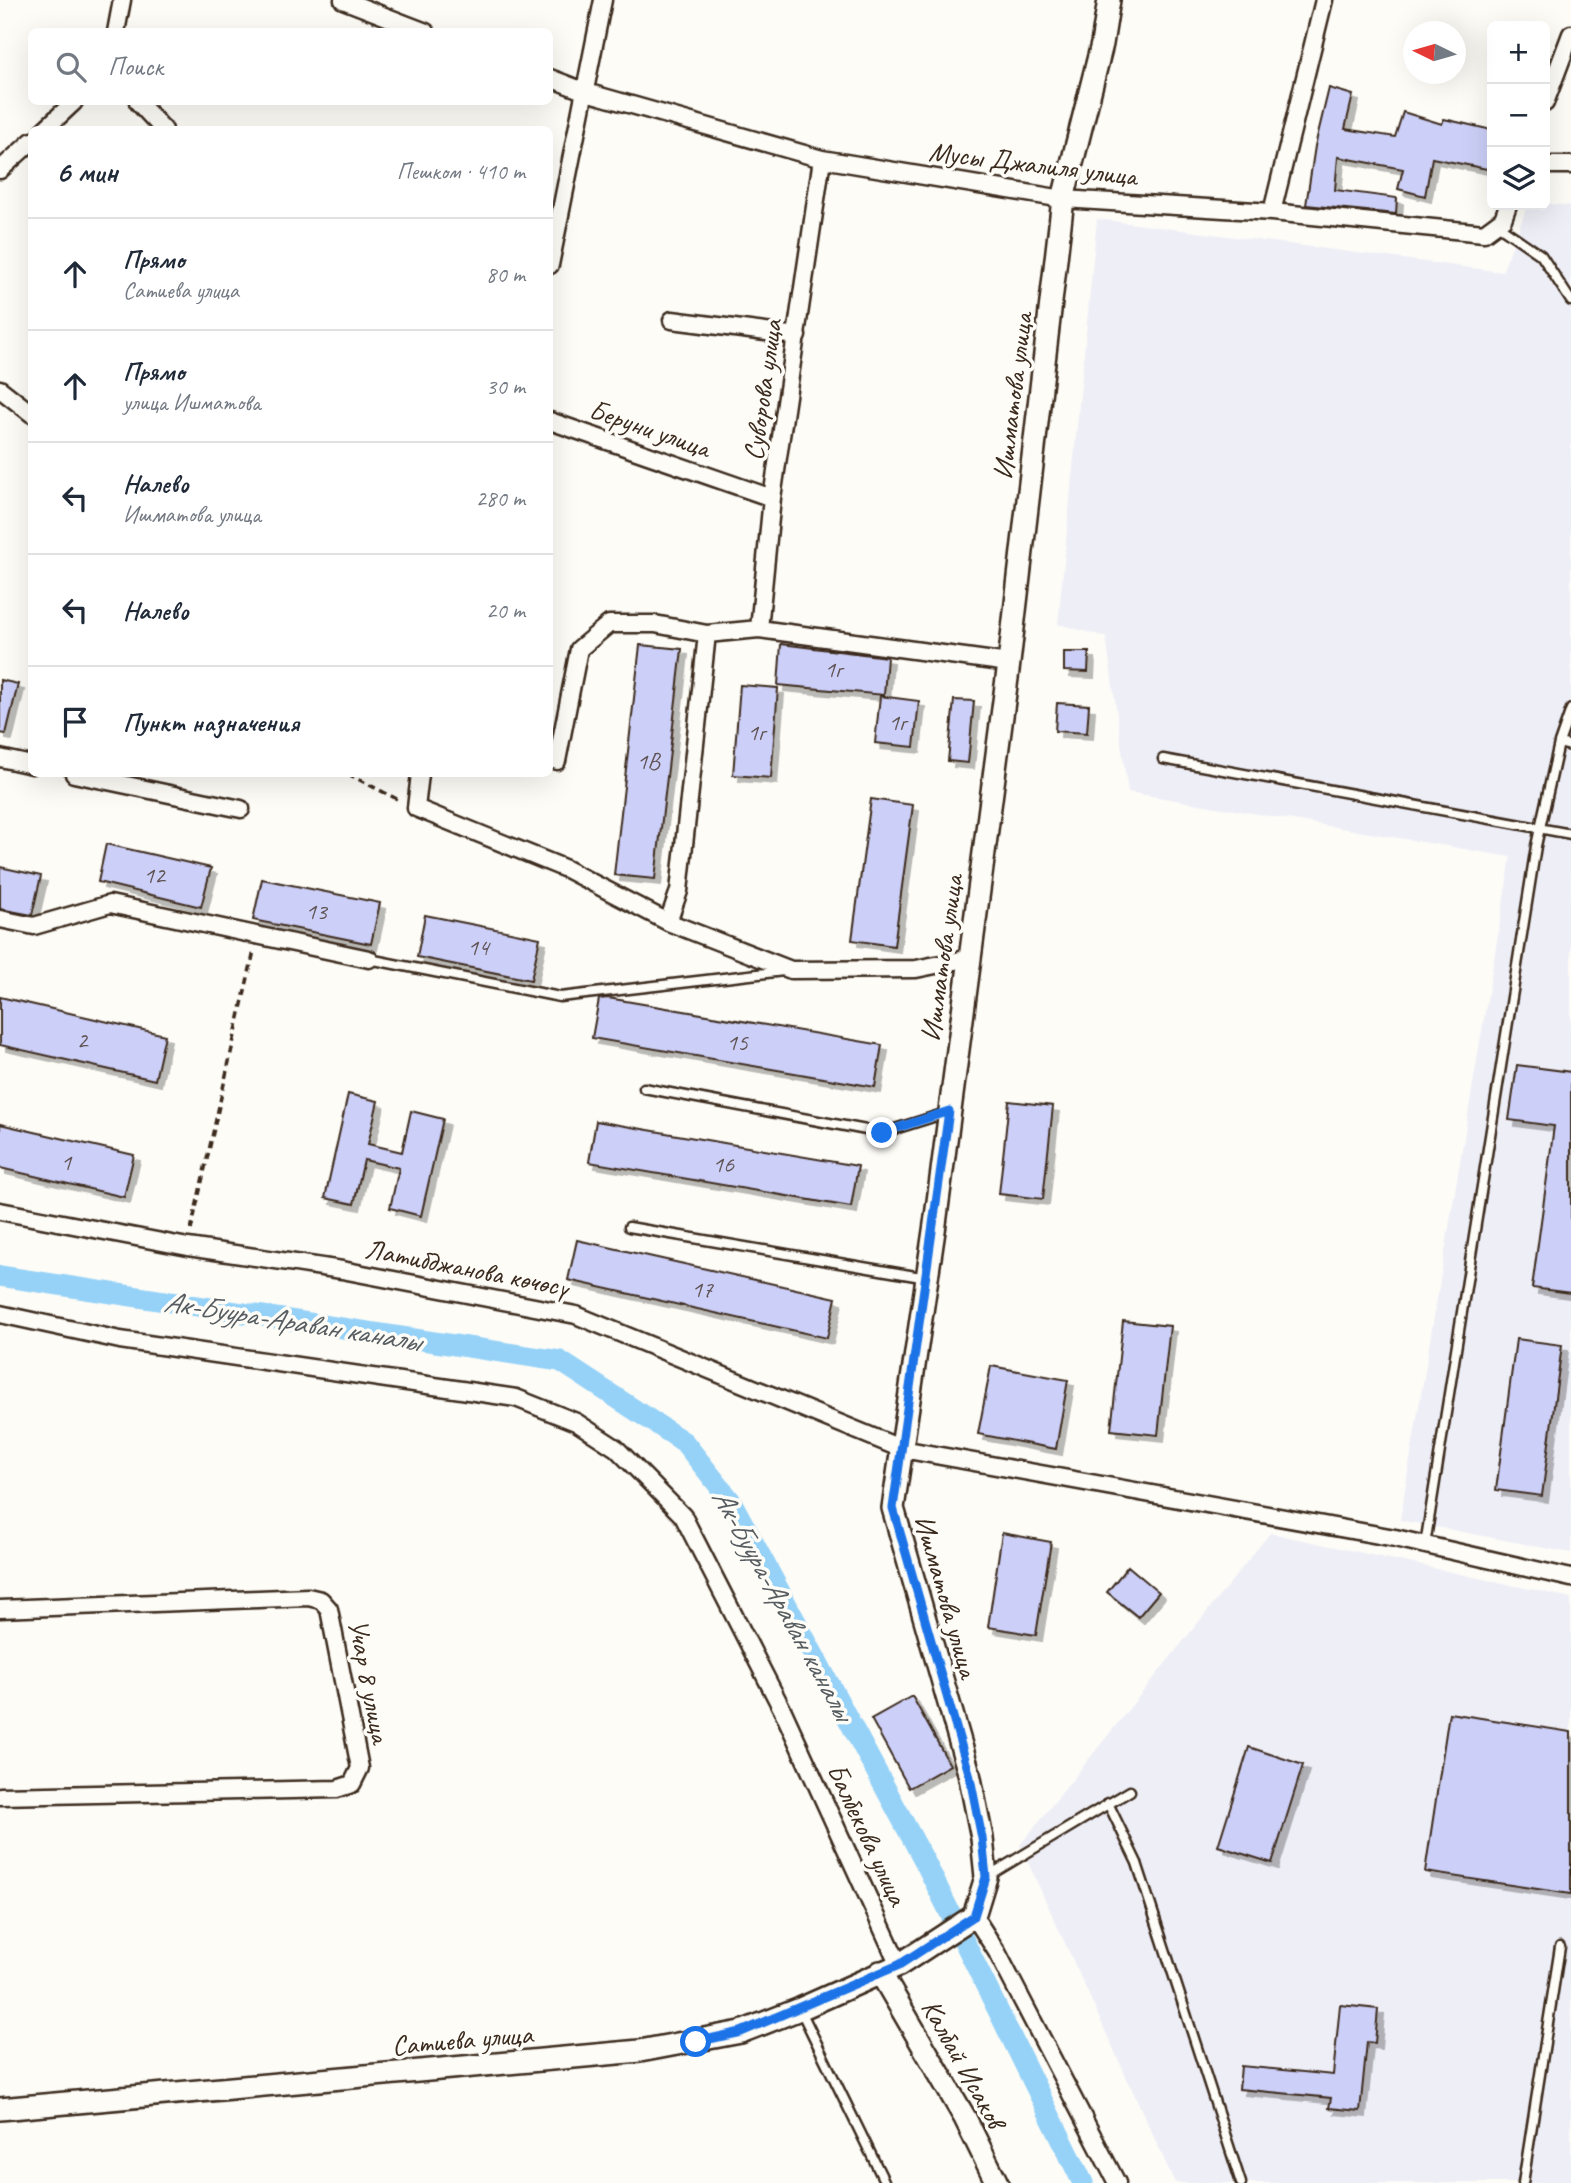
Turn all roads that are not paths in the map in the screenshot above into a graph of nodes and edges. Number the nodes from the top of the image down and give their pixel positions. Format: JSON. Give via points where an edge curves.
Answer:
{"nodes":[{"id":1,"x":122,"y":0,"type":"edge"},
{"id":2,"x":343,"y":0,"type":"edge"},
{"id":3,"x":603,"y":0,"type":"edge"},
{"id":4,"x":1109,"y":0,"type":"edge"},
{"id":5,"x":1324,"y":0,"type":"edge"},
{"id":6,"x":117,"y":28,"type":"edge"},
{"id":7,"x":416,"y":28,"type":"edge"},
{"id":8,"x":1571,"y":34,"type":"edge"},
{"id":9,"x":553,"y":79,"type":"edge"},
{"id":10,"x":1550,"y":90,"type":"edge"},
{"id":11,"x":586,"y":92,"type":"junction"},
{"id":12,"x":71,"y":105,"type":"edge"},
{"id":13,"x":141,"y":105,"type":"edge"},
{"id":14,"x":48,"y":126,"type":"edge"},
{"id":15,"x":160,"y":126,"type":"edge"},
{"id":16,"x":28,"y":145,"type":"edge"},
{"id":17,"x":822,"y":159,"type":"junction"},
{"id":18,"x":1550,"y":165,"type":"edge"},
{"id":19,"x":1571,"y":165,"type":"edge"},
{"id":20,"x":0,"y":170,"type":"edge"},
{"id":21,"x":1063,"y":199,"type":"junction"},
{"id":22,"x":1506,"y":210,"type":"edge"},
{"id":23,"x":1272,"y":212,"type":"junction"},
{"id":24,"x":1496,"y":223,"type":"junction"},
{"id":25,"x":553,"y":251,"type":"edge"},
{"id":26,"x":1571,"y":302,"type":"edge"},
{"id":27,"x":672,"y":320,"type":"dead end"},
{"id":28,"x":797,"y":336,"type":"junction"},
{"id":29,"x":0,"y":389,"type":"edge"},
{"id":30,"x":28,"y":411,"type":"edge"},
{"id":31,"x":553,"y":422,"type":"edge"},
{"id":32,"x":772,"y":498,"type":"junction"},
{"id":33,"x":759,"y":629,"type":"junction"},
{"id":34,"x":707,"y":634,"type":"junction"},
{"id":35,"x":1009,"y":663,"type":"junction"},
{"id":36,"x":1571,"y":709,"type":"edge"},
{"id":37,"x":1559,"y":743,"type":"junction"},
{"id":38,"x":1571,"y":746,"type":"edge"},
{"id":39,"x":0,"y":758,"type":"edge"},
{"id":40,"x":1163,"y":759,"type":"dead end"},
{"id":41,"x":557,"y":761,"type":"dead end"},
{"id":42,"x":28,"y":764,"type":"edge"},
{"id":43,"x":88,"y":777,"type":"edge"},
{"id":44,"x":420,"y":777,"type":"edge"},
{"id":45,"x":241,"y":809,"type":"dead end"},
{"id":46,"x":1540,"y":826,"type":"junction"},
{"id":47,"x":1571,"y":834,"type":"edge"},
{"id":48,"x":0,"y":919,"type":"edge"},
{"id":49,"x":668,"y":922,"type":"junction"},
{"id":50,"x":970,"y":958,"type":"junction"},
{"id":51,"x":369,"y":959,"type":"joint"},
{"id":52,"x":791,"y":970,"type":"junction"},
{"id":53,"x":644,"y":1087,"type":"dead end"},
{"id":54,"x":949,"y":1111,"type":"junction"},
{"id":55,"x":0,"y":1211,"type":"edge"},
{"id":56,"x":629,"y":1227,"type":"dead end"},
{"id":57,"x":927,"y":1278,"type":"junction"},
{"id":58,"x":0,"y":1314,"type":"edge"},
{"id":59,"x":902,"y":1449,"type":"junction"},
{"id":60,"x":1425,"y":1545,"type":"junction"},
{"id":61,"x":1571,"y":1578,"type":"edge"},
{"id":62,"x":0,"y":1609,"type":"edge"},
{"id":63,"x":1130,"y":1791,"type":"dead end"},
{"id":64,"x":0,"y":1796,"type":"edge"},
{"id":65,"x":1108,"y":1803,"type":"junction"},
{"id":66,"x":986,"y":1877,"type":"junction"},
{"id":67,"x":974,"y":1916,"type":"junction"},
{"id":68,"x":1560,"y":1947,"type":"dead end"},
{"id":69,"x":897,"y":1965,"type":"junction"},
{"id":70,"x":800,"y":2009,"type":"junction"},
{"id":71,"x":0,"y":2109,"type":"edge"},
{"id":72,"x":885,"y":2183,"type":"edge"},
{"id":73,"x":997,"y":2183,"type":"edge"},
{"id":74,"x":1117,"y":2183,"type":"edge"},
{"id":75,"x":1241,"y":2183,"type":"edge"},
{"id":76,"x":1523,"y":2183,"type":"edge"}],
"edges":[{"from":1,"to":6,"type":"street"},
{"from":2,"to":7,"type":"street"},
{"from":3,"to":11,"type":"street"},
{"from":4,"to":21,"type":"main road","name":"Ишматова улица"},
{"from":5,"to":23,"type":"street"},
{"from":8,"to":10,"type":"street"},
{"from":9,"to":11,"type":"street","name":"Мусы Джалиля улица"},
{"from":11,"to":17,"type":"street","name":"Мусы Джалиля улица"},
{"from":11,"to":25,"type":"street"},
{"from":12,"to":14,"type":"street"},
{"from":13,"to":15,"type":"street"},
{"from":16,"to":20,"type":"street"},
{"from":17,"to":21,"type":"street","name":"Мусы Джалиля улица"},
{"from":17,"to":28,"type":"street","name":"Суворова улица"},
{"from":18,"to":19,"type":"street"},
{"from":21,"to":23,"type":"street","name":"Мусы Джалиля улица"},
{"from":21,"to":35,"type":"main road","name":"Ишматова улица"},
{"from":22,"to":24,"type":"street"},
{"from":23,"to":24,"type":"street","name":"Мусы Джалиля улица","via":[[1484,233]]},
{"from":24,"to":26,"type":"lane","via":[[1541,255]]},
{"from":27,"to":28,"type":"street"},
{"from":28,"to":32,"type":"street","name":"Суворова улица"},
{"from":29,"to":30,"type":"street"},
{"from":31,"to":32,"type":"street","name":"Беруни улица"},
{"from":32,"to":33,"type":"street","name":"Суворова улица"},
{"from":33,"to":34,"type":"street"},
{"from":33,"to":35,"type":"street"},
{"from":34,"to":41,"type":"street","via":[[654,624],[609,624],[579,649]]},
{"from":34,"to":49,"type":"street","via":[[679,891]]},
{"from":35,"to":50,"type":"main road","name":"Ишматова улица"},
{"from":36,"to":37,"type":"lane"},
{"from":37,"to":38,"type":"lane"},
{"from":37,"to":46,"type":"lane"},
{"from":39,"to":42,"type":"street"},
{"from":40,"to":46,"type":"lane"},
{"from":43,"to":45,"type":"street"},
{"from":44,"to":49,"type":"street","via":[[416,808],[566,869]]},
{"from":46,"to":47,"type":"lane"},
{"from":46,"to":60,"type":"lane"},
{"from":48,"to":51,"type":"street","via":[[34,926],[110,904]]},
{"from":49,"to":52,"type":"street"},
{"from":50,"to":52,"type":"street","via":[[916,969]]},
{"from":50,"to":54,"type":"main road","name":"Ишматова улица"},
{"from":51,"to":52,"type":"lane","via":[[561,997]]},
{"from":53,"to":54,"type":"lane","via":[[882,1133]]},
{"from":54,"to":57,"type":"main road","name":"Ишматова улица"},
{"from":55,"to":59,"type":"street","name":"Латибджанова көчөсү","via":[[576,1315]]},
{"from":56,"to":57,"type":"lane"},
{"from":57,"to":59,"type":"main road","name":"Ишматова улица"},
{"from":58,"to":69,"type":"street","name":"Балбекова улица","via":[[120,1340],[516,1398],[576,1422],[616,1448],[683,1516],[783,1712]]},
{"from":59,"to":60,"type":"street","name":"Латибджанова көчөсү"},
{"from":59,"to":66,"type":"main road","name":"Ишматова улица","via":[[893,1508],[969,1773]]},
{"from":60,"to":61,"type":"street","name":"Латибджанова көчөсү"},
{"from":62,"to":64,"type":"street","name":"Учар 8 улица","via":[[308,1597],[321,1601],[329,1609],[360,1768],[352,1784],[337,1789]]},
{"from":63,"to":65,"type":"lane"},
{"from":65,"to":66,"type":"lane"},
{"from":65,"to":75,"type":"lane","via":[[1136,1863]]},
{"from":66,"to":67,"type":"main road","name":"Ишматова улица"},
{"from":67,"to":69,"type":"main road","name":"Сатиева улица"},
{"from":67,"to":74,"type":"street"},
{"from":68,"to":76,"type":"lane"},
{"from":69,"to":70,"type":"main road","name":"Сатиева улица"},
{"from":69,"to":73,"type":"main road","name":"Калбай Исаков"},
{"from":70,"to":71,"type":"main road","name":"Сатиева улица","via":[[741,2032],[640,2051]]},
{"from":70,"to":72,"type":"lane"}]}
